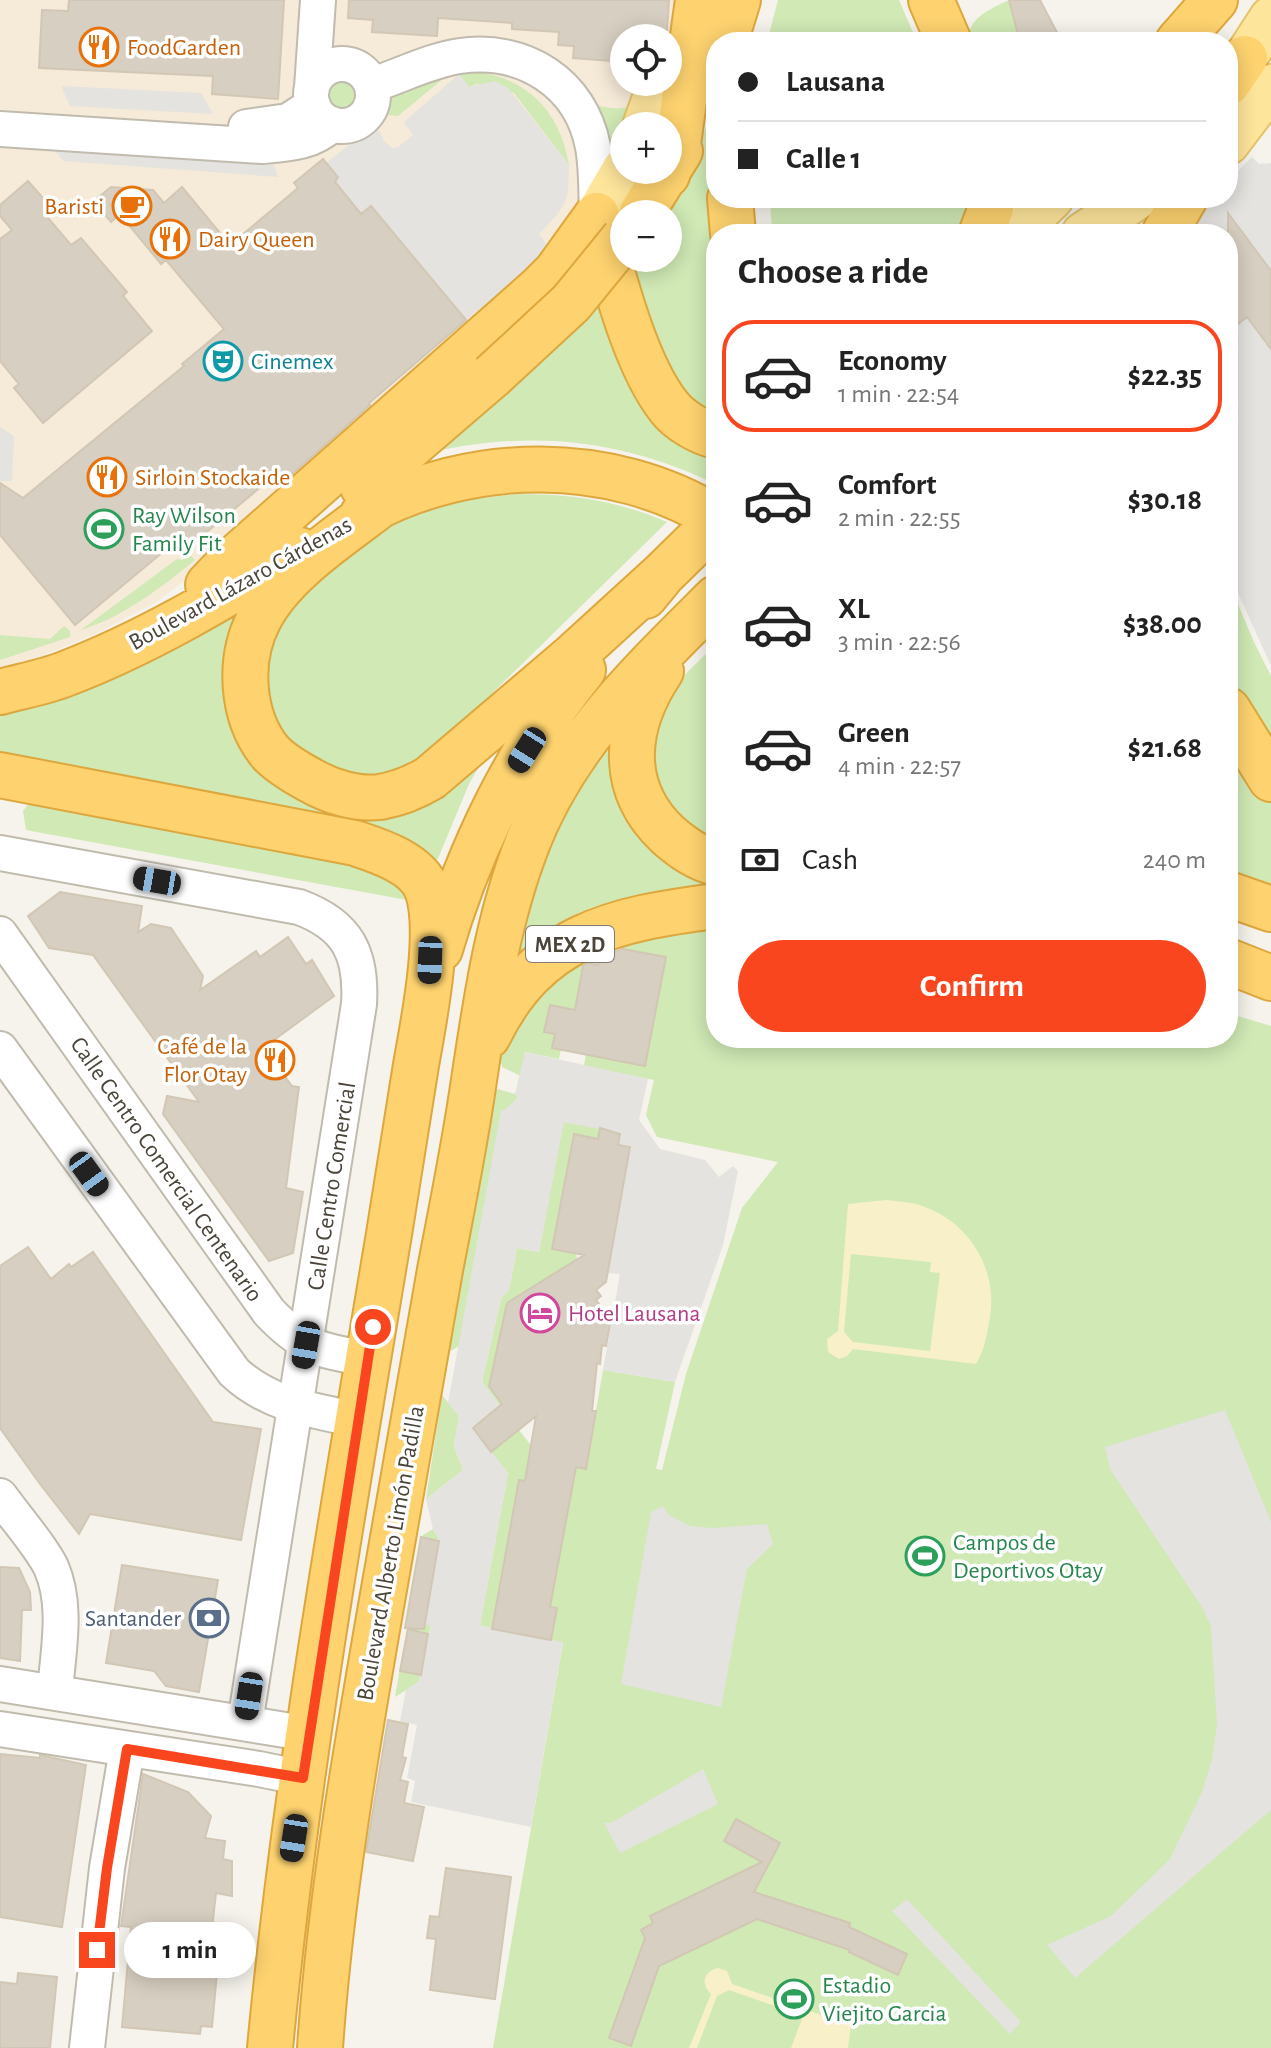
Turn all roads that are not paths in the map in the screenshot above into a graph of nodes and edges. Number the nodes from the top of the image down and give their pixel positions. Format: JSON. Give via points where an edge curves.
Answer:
{"nodes":[{"id":1,"x":318,"y":0,"type":"edge"},
{"id":2,"x":681,"y":0,"type":"edge"},
{"id":3,"x":698,"y":0,"type":"edge"},
{"id":4,"x":738,"y":0,"type":"edge"},
{"id":5,"x":755,"y":0,"type":"edge"},
{"id":6,"x":931,"y":0,"type":"edge"},
{"id":7,"x":1215,"y":0,"type":"edge"},
{"id":8,"x":1226,"y":0,"type":"edge"},
{"id":9,"x":1271,"y":18,"type":"edge"},
{"id":10,"x":675,"y":24,"type":"edge"},
{"id":11,"x":728,"y":32,"type":"edge"},
{"id":12,"x":749,"y":32,"type":"edge"},
{"id":13,"x":945,"y":32,"type":"edge"},
{"id":14,"x":1187,"y":32,"type":"edge"},
{"id":15,"x":1205,"y":32,"type":"edge"},
{"id":16,"x":1243,"y":76,"type":"edge"},
{"id":17,"x":372,"y":85,"type":"junction"},
{"id":18,"x":321,"y":86,"type":"junction"},
{"id":19,"x":706,"y":91,"type":"edge"},
{"id":20,"x":1238,"y":98,"type":"edge"},
{"id":21,"x":0,"y":114,"type":"edge"},
{"id":22,"x":682,"y":115,"type":"edge"},
{"id":23,"x":0,"y":129,"type":"edge"},
{"id":24,"x":682,"y":148,"type":"edge"},
{"id":25,"x":1041,"y":208,"type":"edge"},
{"id":26,"x":1106,"y":208,"type":"edge"},
{"id":27,"x":1121,"y":208,"type":"edge"},
{"id":28,"x":1025,"y":224,"type":"edge"},
{"id":29,"x":1091,"y":224,"type":"edge"},
{"id":30,"x":1097,"y":224,"type":"edge"},
{"id":31,"x":610,"y":227,"type":"edge"},
{"id":32,"x":620,"y":272,"type":"edge"},
{"id":33,"x":706,"y":432,"type":"edge"},
{"id":34,"x":387,"y":500,"type":"junction"},
{"id":35,"x":706,"y":515,"type":"edge"},
{"id":36,"x":706,"y":530,"type":"edge"},
{"id":37,"x":663,"y":574,"type":"junction"},
{"id":38,"x":253,"y":578,"type":"junction"},
{"id":39,"x":706,"y":610,"type":"edge"},
{"id":40,"x":706,"y":613,"type":"edge"},
{"id":41,"x":164,"y":630,"type":"junction"},
{"id":42,"x":10,"y":687,"type":"edge"},
{"id":43,"x":1238,"y":726,"type":"edge"},
{"id":44,"x":0,"y":775,"type":"edge"},
{"id":45,"x":1271,"y":779,"type":"edge"},
{"id":46,"x":0,"y":853,"type":"edge"},
{"id":47,"x":706,"y":860,"type":"edge"},
{"id":48,"x":1238,"y":897,"type":"edge"},
{"id":49,"x":706,"y":908,"type":"edge"},
{"id":50,"x":1271,"y":909,"type":"edge"},
{"id":51,"x":0,"y":934,"type":"edge"},
{"id":52,"x":1238,"y":965,"type":"edge"},
{"id":53,"x":1271,"y":978,"type":"edge"},
{"id":54,"x":429,"y":986,"type":"junction"},
{"id":55,"x":1238,"y":988,"type":"edge"},
{"id":56,"x":1271,"y":996,"type":"edge"},
{"id":57,"x":0,"y":1049,"type":"edge"},
{"id":58,"x":476,"y":1060,"type":"junction"},
{"id":59,"x":306,"y":1345,"type":"junction"},
{"id":60,"x":368,"y":1359,"type":"junction"},
{"id":61,"x":296,"y":1407,"type":"junction"},
{"id":62,"x":358,"y":1420,"type":"junction"},
{"id":63,"x":0,"y":1496,"type":"edge"},
{"id":64,"x":0,"y":1684,"type":"edge"},
{"id":65,"x":55,"y":1691,"type":"junction"},
{"id":66,"x":245,"y":1723,"type":"junction"},
{"id":67,"x":0,"y":1729,"type":"edge"},
{"id":68,"x":310,"y":1734,"type":"junction"},
{"id":69,"x":127,"y":1749,"type":"junction"},
{"id":70,"x":303,"y":1778,"type":"junction"},
{"id":71,"x":87,"y":2048,"type":"edge"},
{"id":72,"x":270,"y":2048,"type":"edge"},
{"id":73,"x":320,"y":2048,"type":"edge"}],
"edges":[{"from":1,"to":18,"type":"street"},
{"from":2,"to":10,"type":"main road"},
{"from":3,"to":22,"type":"highway"},
{"from":4,"to":11,"type":"highway"},
{"from":5,"to":12,"type":"highway"},
{"from":6,"to":13,"type":"highway"},
{"from":7,"to":14,"type":"highway"},
{"from":8,"to":15,"type":"main road"},
{"from":9,"to":16,"type":"main road"},
{"from":16,"to":20,"type":"main road"},
{"from":17,"to":18,"type":"street","via":[[361,69],[342,63]]},
{"from":17,"to":18,"type":"street","via":[[373,103],[363,118],[348,125]]},
{"from":17,"to":31,"type":"street","via":[[457,57],[481,55],[528,62],[549,74],[570,95],[588,128]]},
{"from":18,"to":21,"type":"street","via":[[288,121],[252,127]]},
{"from":18,"to":23,"type":"street","via":[[321,135],[291,144]]},
{"from":19,"to":24,"type":"highway"},
{"from":25,"to":28,"type":"main road"},
{"from":26,"to":29,"type":"main road"},
{"from":27,"to":30,"type":"main road"},
{"from":31,"to":38,"type":"highway","bridge":true,"via":[[571,303]]},
{"from":31,"to":41,"type":"highway","via":[[226,566]]},
{"from":32,"to":33,"type":"highway","via":[[652,382],[670,409]]},
{"from":34,"to":35,"type":"highway","via":[[471,473],[572,471],[656,489]]},
{"from":34,"to":37,"type":"highway","via":[[284,584],[259,618],[246,651],[249,707],[271,753],[337,792],[378,797],[430,778]]},
{"from":34,"to":38,"type":"highway","name":"Boulevard Lázaro Cárdenas"},
{"from":36,"to":37,"type":"highway"},
{"from":37,"to":54,"type":"highway","via":[[576,679],[512,775],[461,886]]},
{"from":38,"to":41,"type":"highway","name":"Boulevard Lázaro Cárdenas"},
{"from":39,"to":58,"type":"highway","name":"Boulevard Alberto Limón Padilla","via":[[623,691],[545,806],[508,904]]},
{"from":40,"to":47,"type":"highway","via":[[646,693],[631,749],[642,805],[686,849]]},
{"from":41,"to":42,"type":"highway","name":"Boulevard Lázaro Cárdenas","via":[[63,675]]},
{"from":43,"to":45,"type":"highway"},
{"from":44,"to":54,"type":"highway","via":[[381,852],[406,865],[426,886],[431,907]]},
{"from":46,"to":59,"type":"street","name":"Calle Centro Comercial","via":[[299,907],[330,922],[344,936],[361,977],[359,1004]]},
{"from":48,"to":50,"type":"highway"},
{"from":49,"to":58,"type":"highway","number":"MEX 2D","via":[[626,920],[553,954],[523,980]]},
{"from":51,"to":59,"type":"street","name":"Calle Centro Comercial Centenario","via":[[255,1294]]},
{"from":52,"to":53,"type":"highway"},
{"from":54,"to":60,"type":"highway","name":"Boulevard Alberto Limón Padilla"},
{"from":55,"to":56,"type":"highway"},
{"from":57,"to":61,"type":"street","via":[[234,1372],[260,1393]]},
{"from":58,"to":73,"type":"highway","name":"Boulevard Alberto Limón Padilla","number":"MEX 2D","via":[[361,1718]]},
{"from":59,"to":60,"type":"street","name":"Calle Centro Comercial Centenario"},
{"from":59,"to":61,"type":"street","name":"Calle Centro Comercial"},
{"from":60,"to":62,"type":"highway","name":"Boulevard Alberto Limón Padilla"},
{"from":61,"to":62,"type":"street"},
{"from":61,"to":66,"type":"street","name":"Calle Centro Comercial"},
{"from":62,"to":68,"type":"highway","name":"Boulevard Alberto Limón Padilla"},
{"from":63,"to":65,"type":"street","via":[[51,1568],[59,1599]]},
{"from":64,"to":65,"type":"street"},
{"from":65,"to":66,"type":"street"},
{"from":66,"to":68,"type":"street"},
{"from":67,"to":69,"type":"street"},
{"from":68,"to":70,"type":"highway","name":"Boulevard Alberto Limón Padilla"},
{"from":69,"to":70,"type":"street"},
{"from":69,"to":71,"type":"street","via":[[107,1868]]},
{"from":70,"to":72,"type":"highway","name":"Boulevard Alberto Limón Padilla"}]}
